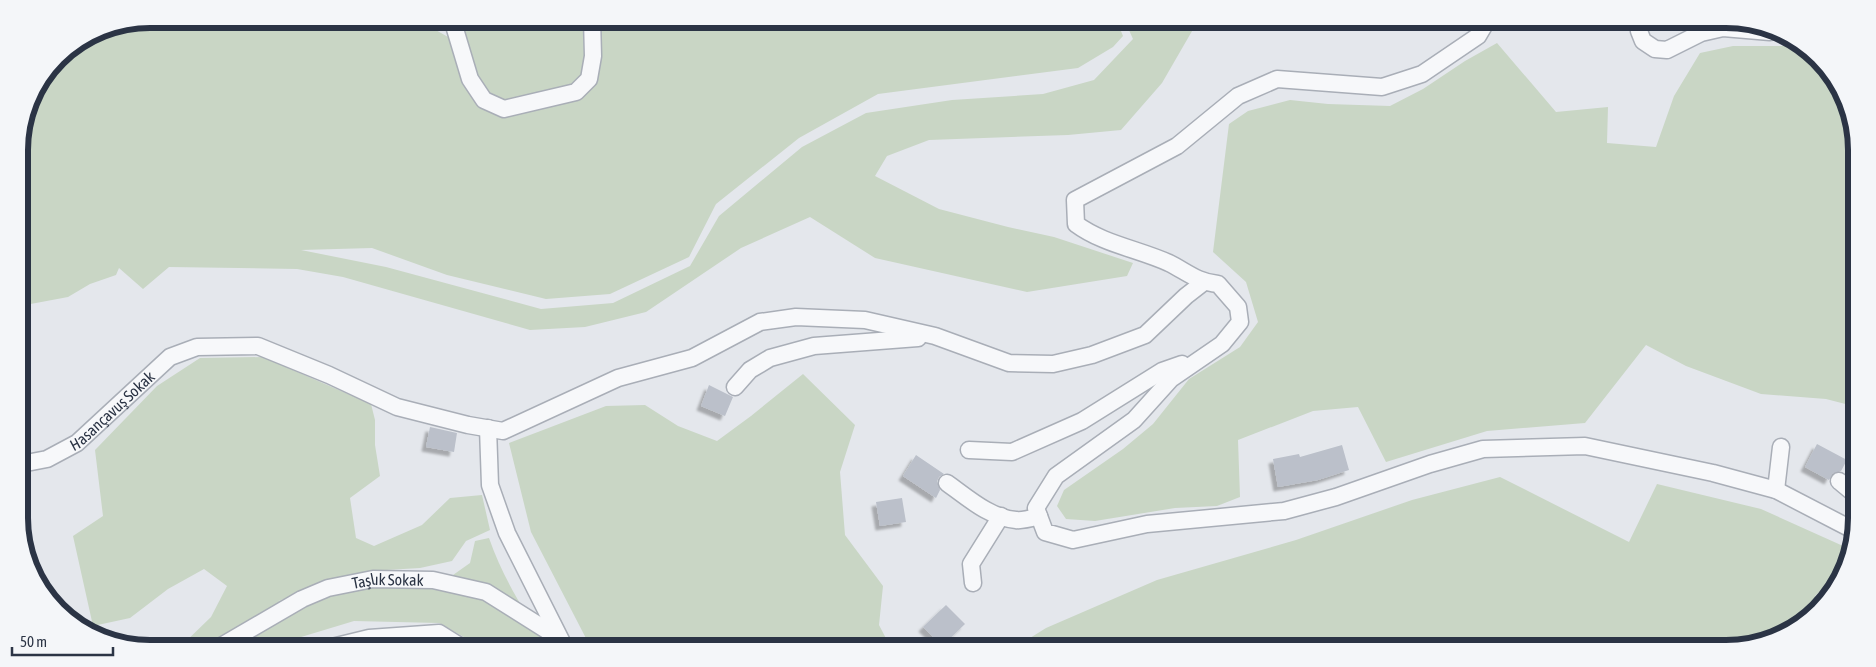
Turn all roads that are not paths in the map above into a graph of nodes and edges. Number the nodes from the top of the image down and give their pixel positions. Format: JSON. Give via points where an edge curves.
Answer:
{"nodes":[{"id":1,"x":455,"y":28,"type":"edge"},
{"id":2,"x":592,"y":28,"type":"edge"},
{"id":3,"x":1483,"y":28,"type":"edge"},
{"id":4,"x":1640,"y":28,"type":"edge"},
{"id":5,"x":1723,"y":28,"type":"edge"},
{"id":6,"x":1723,"y":28,"type":"edge"},
{"id":7,"x":1748,"y":30,"type":"edge"},
{"id":8,"x":1204,"y":282,"type":"junction"},
{"id":9,"x":935,"y":336,"type":"junction"},
{"id":10,"x":1205,"y":356,"type":"junction"},
{"id":11,"x":735,"y":387,"type":"dead end"},
{"id":12,"x":488,"y":428,"type":"junction"},
{"id":13,"x":1780,"y":447,"type":"dead end"},
{"id":14,"x":969,"y":450,"type":"dead end"},
{"id":15,"x":28,"y":463,"type":"edge"},
{"id":16,"x":1839,"y":481,"type":"dead end"},
{"id":17,"x":947,"y":483,"type":"dead end"},
{"id":18,"x":1848,"y":488,"type":"edge"},
{"id":19,"x":1776,"y":490,"type":"junction"},
{"id":20,"x":1001,"y":516,"type":"junction"},
{"id":21,"x":1039,"y":516,"type":"junction"},
{"id":22,"x":1848,"y":527,"type":"edge"},
{"id":23,"x":973,"y":583,"type":"dead end"},
{"id":24,"x":232,"y":640,"type":"edge"},
{"id":25,"x":361,"y":640,"type":"edge"},
{"id":26,"x":450,"y":640,"type":"edge"},
{"id":27,"x":557,"y":640,"type":"edge"},
{"id":28,"x":560,"y":640,"type":"edge"}],
"edges":[{"from":1,"to":2,"type":"street","via":[[470,79],[484,100],[504,109],[576,92],[588,79],[593,56]]},
{"from":3,"to":8,"type":"street","via":[[1478,36],[1422,74],[1382,87],[1277,79],[1238,96],[1177,146],[1075,200],[1076,224],[1088,233],[1168,263]]},
{"from":4,"to":6,"type":"street","via":[[1643,41],[1654,49],[1667,50],[1701,33]]},
{"from":5,"to":7,"type":"street"},
{"from":8,"to":9,"type":"street","name":"Hasançavuş Sokak","via":[[1145,335],[1092,355],[1053,364],[1009,363]]},
{"from":8,"to":10,"type":"street","via":[[1218,284],[1238,307],[1240,322],[1222,344]]},
{"from":9,"to":11,"type":"street","via":[[814,346],[770,358],[750,370]]},
{"from":9,"to":12,"type":"street","name":"Hasançavuş Sokak","via":[[865,320],[796,317],[760,322],[692,358],[618,378],[503,431]]},
{"from":10,"to":14,"type":"street","via":[[1162,372],[1082,420],[1012,452]]},
{"from":10,"to":21,"type":"street","via":[[1171,379],[1134,420],[1056,476],[1036,508]]},
{"from":12,"to":15,"type":"street","name":"Hasançavuş Sokak","via":[[397,408],[258,346],[197,347],[170,357],[77,443],[47,459]]},
{"from":12,"to":28,"type":"street","via":[[490,485],[507,533]]},
{"from":13,"to":19,"type":"street"},
{"from":16,"to":18,"type":"street"},
{"from":17,"to":20,"type":"street","via":[[979,506]]},
{"from":19,"to":21,"type":"street","via":[[1585,446],[1483,449],[1284,511],[1147,524],[1073,540],[1045,532]]},
{"from":19,"to":22,"type":"street"},
{"from":20,"to":21,"type":"street","via":[[1017,520]]},
{"from":20,"to":23,"type":"street","via":[[971,564]]},
{"from":24,"to":27,"type":"street","name":"Taşlık Sokak","via":[[302,599],[328,588],[373,579],[432,580],[486,592]]},
{"from":25,"to":26,"type":"street","via":[[439,633]]}]}
